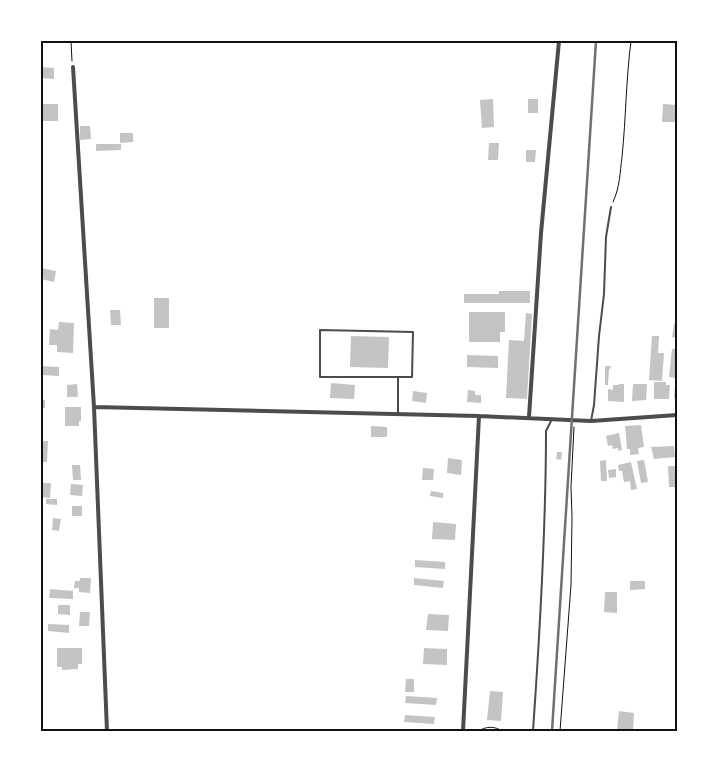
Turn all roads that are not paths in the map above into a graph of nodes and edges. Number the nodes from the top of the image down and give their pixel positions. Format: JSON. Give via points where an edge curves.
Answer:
{"nodes":[{"id":1,"x":559,"y":41,"type":"edge"},
{"id":2,"x":73,"y":67,"type":"road end"},
{"id":3,"x":611,"y":207,"type":"road end"},
{"id":4,"x":398,"y":377,"type":"junction"},
{"id":5,"x":94,"y":407,"type":"junction"},
{"id":6,"x":398,"y":414,"type":"junction"},
{"id":7,"x":677,"y":415,"type":"edge"},
{"id":8,"x":479,"y":416,"type":"junction"},
{"id":9,"x":528,"y":417,"type":"junction"},
{"id":10,"x":552,"y":419,"type":"junction"},
{"id":11,"x":591,"y":421,"type":"junction"},
{"id":12,"x":107,"y":731,"type":"edge"},
{"id":13,"x":462,"y":731,"type":"edge"},
{"id":14,"x":533,"y":731,"type":"edge"}],
"edges":[{"from":1,"to":9,"type":"street"},
{"from":2,"to":5,"type":"street"},
{"from":3,"to":11,"type":"lane"},
{"from":4,"to":4,"type":"lane","via":[[412,378],[414,332],[320,330],[320,378]]},
{"from":4,"to":6,"type":"lane"},
{"from":5,"to":6,"type":"street"},
{"from":5,"to":12,"type":"street"},
{"from":6,"to":8,"type":"street"},
{"from":7,"to":11,"type":"street"},
{"from":8,"to":9,"type":"street"},
{"from":8,"to":13,"type":"street"},
{"from":9,"to":10,"type":"street"},
{"from":10,"to":11,"type":"street"},
{"from":10,"to":14,"type":"lane","via":[[546,431],[541,618]]}]}
